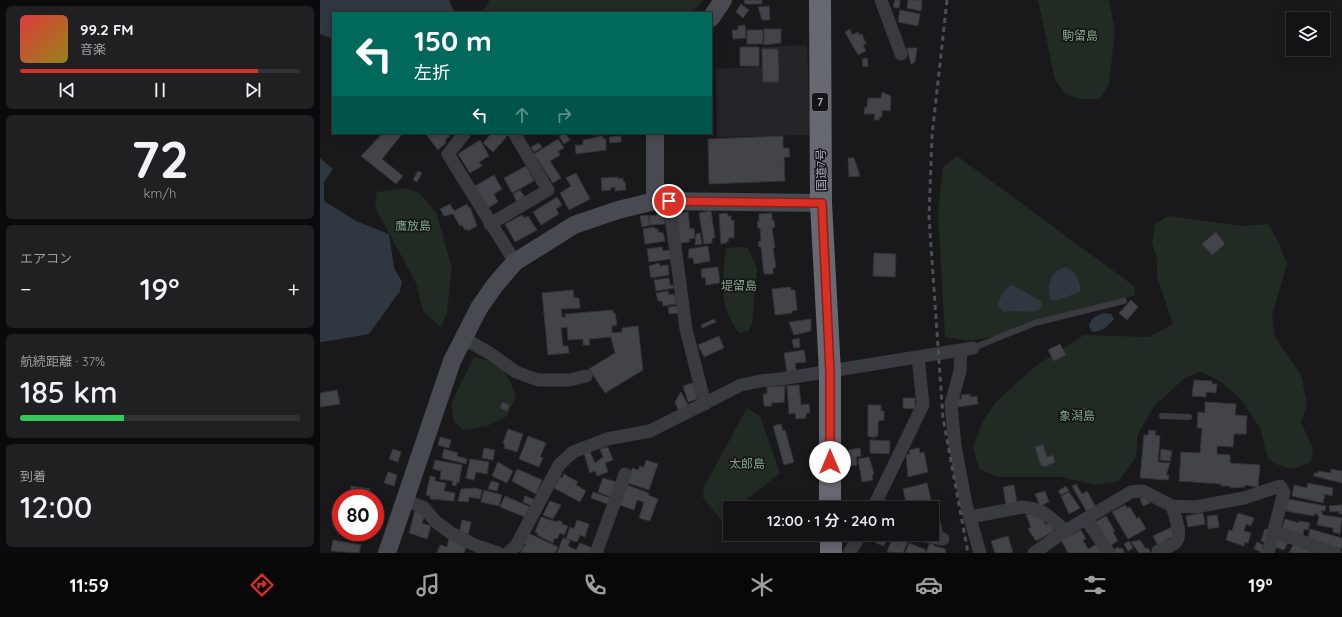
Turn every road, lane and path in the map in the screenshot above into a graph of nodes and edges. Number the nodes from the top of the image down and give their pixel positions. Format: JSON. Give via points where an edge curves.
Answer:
{"nodes":[{"id":1,"x":723,"y":0,"type":"edge"},
{"id":2,"x":820,"y":0,"type":"edge"},
{"id":3,"x":884,"y":2,"type":"edge"},
{"id":4,"x":712,"y":16,"type":"edge"},
{"id":5,"x":900,"y":54,"type":"dead end"},
{"id":6,"x":464,"y":134,"type":"edge"},
{"id":7,"x":515,"y":134,"type":"edge"},
{"id":8,"x":655,"y":134,"type":"edge"},
{"id":9,"x":662,"y":201,"type":"junction"},
{"id":10,"x":822,"y":203,"type":"junction"},
{"id":11,"x":490,"y":224,"type":"junction"},
{"id":12,"x":515,"y":262,"type":"junction"},
{"id":13,"x":1124,"y":301,"type":"dead end"},
{"id":14,"x":463,"y":338,"type":"junction"},
{"id":15,"x":967,"y":349,"type":"junction"},
{"id":16,"x":918,"y":357,"type":"junction"},
{"id":17,"x":830,"y":372,"type":"junction"},
{"id":18,"x":586,"y":376,"type":"dead end"},
{"id":19,"x":705,"y":404,"type":"junction"},
{"id":20,"x":1162,"y":416,"type":"dead end"},
{"id":21,"x":1189,"y":418,"type":"dead end"},
{"id":22,"x":625,"y":474,"type":"dead end"},
{"id":23,"x":404,"y":500,"type":"junction"},
{"id":24,"x":830,"y":501,"type":"edge"},
{"id":25,"x":876,"y":501,"type":"edge"},
{"id":26,"x":1172,"y":506,"type":"junction"},
{"id":27,"x":970,"y":517,"type":"junction"},
{"id":28,"x":1086,"y":519,"type":"junction"},
{"id":29,"x":1065,"y":532,"type":"junction"},
{"id":30,"x":1274,"y":532,"type":"junction"},
{"id":31,"x":939,"y":538,"type":"edge"},
{"id":32,"x":943,"y":539,"type":"dead end"},
{"id":33,"x":831,"y":541,"type":"edge"},
{"id":34,"x":857,"y":541,"type":"edge"},
{"id":35,"x":1158,"y":551,"type":"dead end"},
{"id":36,"x":387,"y":553,"type":"edge"},
{"id":37,"x":498,"y":553,"type":"edge"},
{"id":38,"x":508,"y":553,"type":"edge"},
{"id":39,"x":596,"y":553,"type":"edge"},
{"id":40,"x":831,"y":553,"type":"edge"},
{"id":41,"x":849,"y":553,"type":"edge"},
{"id":42,"x":980,"y":553,"type":"edge"},
{"id":43,"x":1034,"y":553,"type":"edge"},
{"id":44,"x":1108,"y":553,"type":"edge"},
{"id":45,"x":1268,"y":553,"type":"edge"},
{"id":46,"x":1335,"y":553,"type":"edge"}],
"edges":[{"from":1,"to":4,"type":"street"},
{"from":2,"to":10,"type":"highway","name":"国道7号","number":"7"},
{"from":3,"to":5,"type":"street"},
{"from":6,"to":11,"type":"street","via":[[448,154]]},
{"from":7,"to":11,"type":"street","via":[[548,190]]},
{"from":8,"to":9,"type":"street"},
{"from":9,"to":10,"type":"street"},
{"from":9,"to":12,"type":"street","via":[[618,210],[574,225]]},
{"from":9,"to":19,"type":"street","via":[[686,328]]},
{"from":10,"to":17,"type":"highway","name":"国道7号","number":"7"},
{"from":11,"to":12,"type":"street"},
{"from":12,"to":14,"type":"street","via":[[494,285]]},
{"from":13,"to":15,"type":"lane","via":[[1035,324]]},
{"from":14,"to":18,"type":"street","via":[[516,372],[538,380],[568,380]]},
{"from":14,"to":23,"type":"street","via":[[452,361]]},
{"from":15,"to":16,"type":"street"},
{"from":15,"to":27,"type":"street","via":[[951,404],[955,446]]},
{"from":16,"to":17,"type":"street"},
{"from":16,"to":25,"type":"street","via":[[923,405]]},
{"from":17,"to":19,"type":"street","via":[[760,380],[741,385]]},
{"from":17,"to":24,"type":"highway","name":"国道7号","number":"7"},
{"from":19,"to":38,"type":"street","via":[[650,431],[607,439],[566,456],[516,546]]},
{"from":20,"to":21,"type":"lane"},
{"from":22,"to":39,"type":"street"},
{"from":23,"to":36,"type":"street"},
{"from":23,"to":37,"type":"street","via":[[423,507],[436,522],[451,533]]},
{"from":26,"to":28,"type":"street","via":[[1143,491],[1131,492]]},
{"from":26,"to":30,"type":"street","via":[[1202,506],[1244,498],[1280,486],[1284,492]]},
{"from":26,"to":35,"type":"street","via":[[1179,530],[1178,538],[1176,542]]},
{"from":27,"to":29,"type":"street","via":[[1022,508],[1039,509]]},
{"from":27,"to":42,"type":"street"},
{"from":28,"to":29,"type":"street"},
{"from":28,"to":44,"type":"street"},
{"from":29,"to":43,"type":"street"},
{"from":30,"to":45,"type":"street"},
{"from":30,"to":46,"type":"street"},
{"from":31,"to":32,"type":"street"},
{"from":33,"to":40,"type":"highway"},
{"from":34,"to":41,"type":"street"}]}
